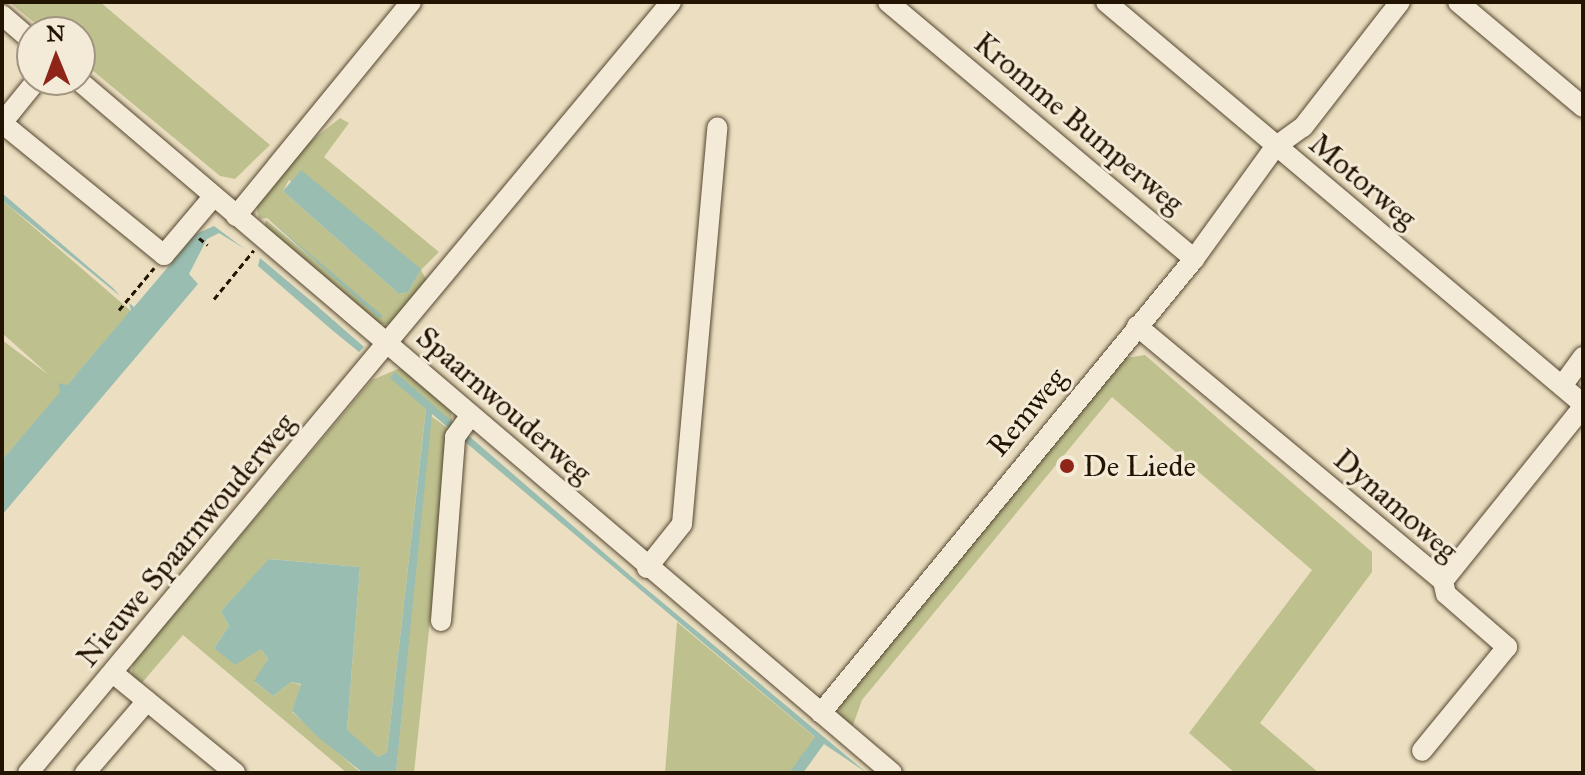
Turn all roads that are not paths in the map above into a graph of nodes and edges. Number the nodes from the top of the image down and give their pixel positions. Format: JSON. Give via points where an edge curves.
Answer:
{"nodes":[{"id":1,"x":411,"y":2,"type":"edge"},
{"id":2,"x":671,"y":2,"type":"edge"},
{"id":3,"x":888,"y":2,"type":"edge"},
{"id":4,"x":1106,"y":2,"type":"edge"},
{"id":5,"x":1400,"y":2,"type":"edge"},
{"id":6,"x":1458,"y":2,"type":"edge"},
{"id":7,"x":24,"y":96,"type":"edge"},
{"id":8,"x":96,"y":96,"type":"edge"},
{"id":9,"x":1583,"y":107,"type":"edge"},
{"id":10,"x":2,"y":123,"type":"edge"},
{"id":11,"x":717,"y":128,"type":"dead end"},
{"id":12,"x":1275,"y":147,"type":"junction"},
{"id":13,"x":213,"y":197,"type":"junction"},
{"id":14,"x":236,"y":216,"type":"junction"},
{"id":15,"x":1194,"y":259,"type":"junction"},
{"id":16,"x":1127,"y":337,"type":"junction"},
{"id":17,"x":390,"y":346,"type":"junction"},
{"id":18,"x":1583,"y":357,"type":"edge"},
{"id":19,"x":1562,"y":386,"type":"junction"},
{"id":20,"x":1583,"y":406,"type":"edge"},
{"id":21,"x":463,"y":426,"type":"junction"},
{"id":22,"x":647,"y":568,"type":"junction"},
{"id":23,"x":1443,"y":581,"type":"junction"},
{"id":24,"x":441,"y":621,"type":"dead end"},
{"id":25,"x":113,"y":673,"type":"junction"},
{"id":26,"x":147,"y":701,"type":"junction"},
{"id":27,"x":821,"y":713,"type":"junction"},
{"id":28,"x":1422,"y":751,"type":"dead end"},
{"id":29,"x":28,"y":773,"type":"edge"},
{"id":30,"x":85,"y":773,"type":"edge"},
{"id":31,"x":235,"y":773,"type":"edge"},
{"id":32,"x":892,"y":773,"type":"edge"}],
"edges":[{"from":1,"to":14,"type":"street"},
{"from":2,"to":17,"type":"street","name":"Nieuwe Spaarnwouderweg"},
{"from":3,"to":15,"type":"street","name":"Kromme Bumperweg"},
{"from":4,"to":12,"type":"street","name":"Motorweg"},
{"from":5,"to":12,"type":"street","name":"Remweg","via":[[1303,127]]},
{"from":6,"to":9,"type":"street"},
{"from":7,"to":10,"type":"street"},
{"from":8,"to":13,"type":"street","name":"Spaarnwouderweg"},
{"from":10,"to":13,"type":"street","via":[[164,255]]},
{"from":11,"to":22,"type":"street","via":[[682,524]]},
{"from":12,"to":15,"type":"street","name":"Remweg"},
{"from":12,"to":19,"type":"street","name":"Motorweg"},
{"from":13,"to":14,"type":"street","name":"Spaarnwouderweg"},
{"from":14,"to":17,"type":"street","name":"Spaarnwouderweg"},
{"from":15,"to":16,"type":"street","name":"Remweg"},
{"from":16,"to":23,"type":"street","name":"Dynamoweg"},
{"from":16,"to":27,"type":"street","name":"Remweg"},
{"from":17,"to":21,"type":"street","name":"Spaarnwouderweg"},
{"from":17,"to":25,"type":"street","name":"Nieuwe Spaarnwouderweg"},
{"from":18,"to":19,"type":"street"},
{"from":19,"to":20,"type":"street","name":"Motorweg"},
{"from":20,"to":23,"type":"street"},
{"from":21,"to":22,"type":"street","name":"Spaarnwouderweg"},
{"from":21,"to":24,"type":"street"},
{"from":22,"to":27,"type":"street","name":"Spaarnwouderweg"},
{"from":23,"to":28,"type":"street","name":"Dynamoweg","via":[[1446,594],[1507,647]]},
{"from":25,"to":26,"type":"street"},
{"from":25,"to":29,"type":"street","name":"Nieuwe Spaarnwouderweg"},
{"from":26,"to":30,"type":"street"},
{"from":26,"to":31,"type":"street"},
{"from":27,"to":32,"type":"street","name":"Spaarnwouderweg"}]}
